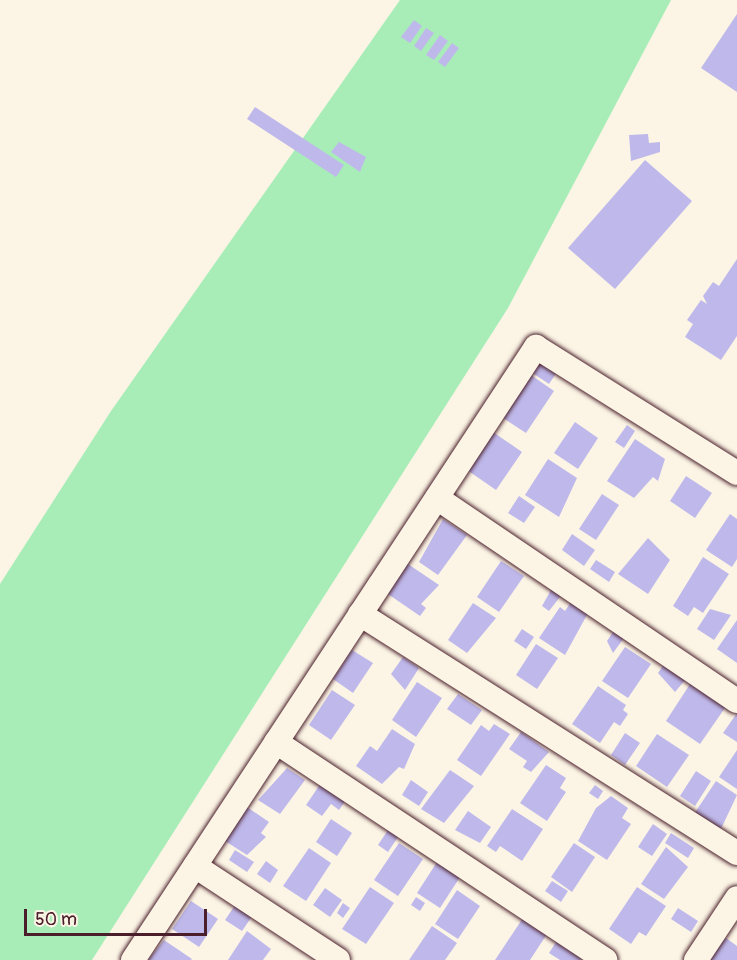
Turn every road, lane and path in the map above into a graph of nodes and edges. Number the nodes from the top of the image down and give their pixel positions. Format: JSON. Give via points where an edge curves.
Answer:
{"nodes":[{"id":1,"x":737,"y":473,"type":"edge"},
{"id":2,"x":437,"y":498,"type":"junction"},
{"id":3,"x":360,"y":614,"type":"junction"},
{"id":4,"x":737,"y":701,"type":"edge"},
{"id":5,"x":276,"y":742,"type":"junction"},
{"id":6,"x":737,"y":853,"type":"edge"},
{"id":7,"x":195,"y":866,"type":"junction"},
{"id":8,"x":737,"y":898,"type":"edge"},
{"id":9,"x":133,"y":960,"type":"edge"},
{"id":10,"x":338,"y":960,"type":"edge"},
{"id":11,"x":605,"y":960,"type":"edge"},
{"id":12,"x":696,"y":960,"type":"edge"}],
"edges":[{"from":1,"to":2,"type":"street","via":[[536,347]]},
{"from":2,"to":3,"type":"street"},
{"from":2,"to":4,"type":"street"},
{"from":3,"to":5,"type":"street"},
{"from":3,"to":6,"type":"street"},
{"from":5,"to":7,"type":"street"},
{"from":5,"to":11,"type":"street"},
{"from":7,"to":9,"type":"street"},
{"from":7,"to":10,"type":"street"},
{"from":8,"to":12,"type":"street"}]}
